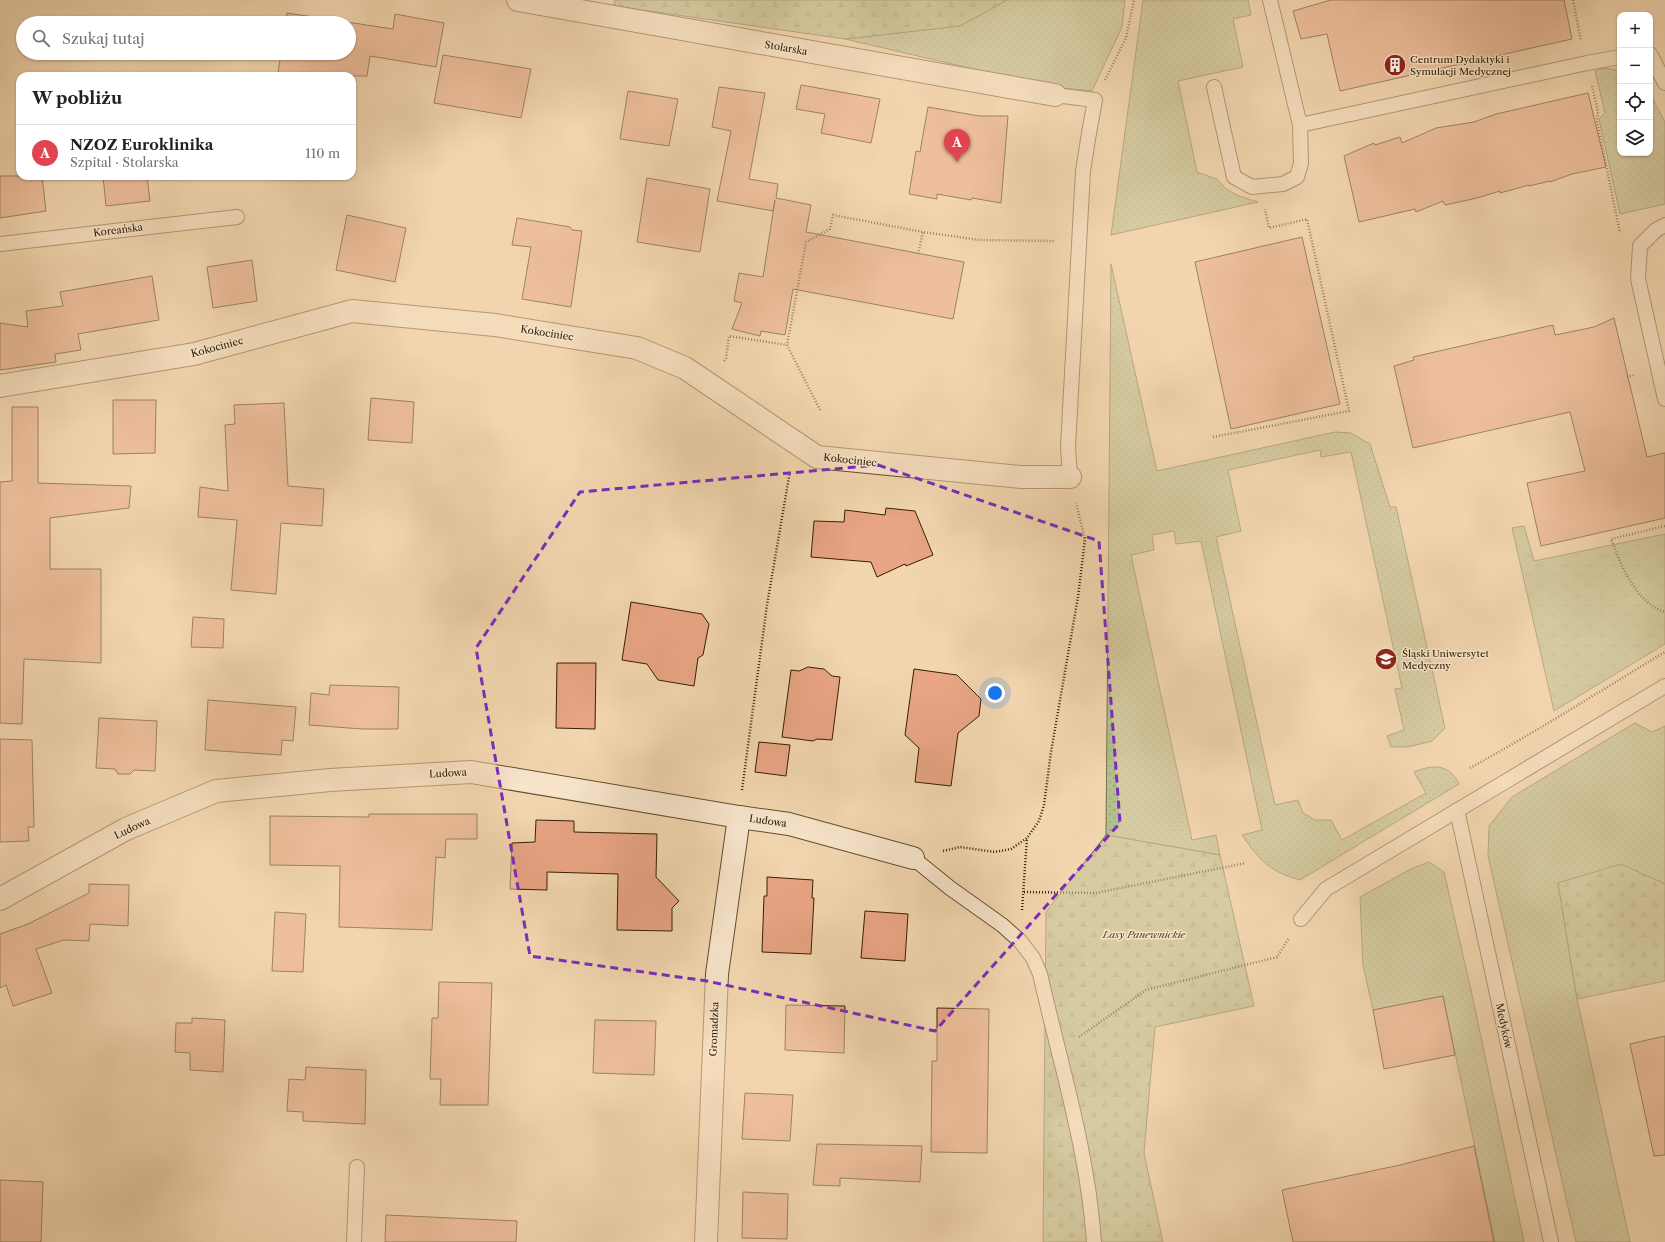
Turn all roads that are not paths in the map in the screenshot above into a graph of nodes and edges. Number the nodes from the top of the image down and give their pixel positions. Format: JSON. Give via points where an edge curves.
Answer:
{"nodes":[{"id":1,"x":518,"y":0,"type":"edge"},
{"id":2,"x":1270,"y":0,"type":"edge"},
{"id":3,"x":1617,"y":58,"type":"edge"},
{"id":4,"x":1653,"y":60,"type":"edge"},
{"id":5,"x":1665,"y":83,"type":"edge"},
{"id":6,"x":1214,"y":87,"type":"dead end"},
{"id":7,"x":1054,"y":95,"type":"joint"},
{"id":8,"x":1300,"y":125,"type":"junction"},
{"id":9,"x":236,"y":217,"type":"dead end"},
{"id":10,"x":1665,"y":225,"type":"edge"},
{"id":11,"x":0,"y":244,"type":"edge"},
{"id":12,"x":0,"y":386,"type":"edge"},
{"id":13,"x":1665,"y":399,"type":"edge"},
{"id":14,"x":1070,"y":477,"type":"joint"},
{"id":15,"x":1665,"y":686,"type":"edge"},
{"id":16,"x":1457,"y":810,"type":"junction"},
{"id":17,"x":739,"y":817,"type":"junction"},
{"id":18,"x":913,"y":858,"type":"joint"},
{"id":19,"x":0,"y":898,"type":"edge"},
{"id":20,"x":1301,"y":920,"type":"road end"},
{"id":21,"x":357,"y":1167,"type":"dead end"},
{"id":22,"x":354,"y":1242,"type":"edge"},
{"id":23,"x":706,"y":1242,"type":"edge"},
{"id":24,"x":1094,"y":1242,"type":"edge"},
{"id":25,"x":1551,"y":1242,"type":"edge"}],
"edges":[{"from":1,"to":7,"type":"street","name":"Stolarska"},
{"from":2,"to":8,"type":"lane"},
{"from":3,"to":8,"type":"lane"},
{"from":4,"to":5,"type":"lane"},
{"from":6,"to":8,"type":"lane","via":[[1234,177],[1252,187],[1283,184],[1297,177],[1301,163]]},
{"from":7,"to":14,"type":"lane","via":[[1096,100],[1083,171],[1068,447]]},
{"from":9,"to":11,"type":"lane","name":"Koreańska"},
{"from":10,"to":13,"type":"lane","via":[[1640,246],[1638,279]]},
{"from":12,"to":14,"type":"street","name":"Kokociniec","via":[[194,354],[352,311],[495,325],[637,348],[685,368],[817,457],[1021,477]]},
{"from":15,"to":16,"type":"lane"},
{"from":16,"to":20,"type":"lane","via":[[1326,889]]},
{"from":16,"to":25,"type":"lane","name":"Medyków"},
{"from":17,"to":18,"type":"street","name":"Ludowa","via":[[789,824]]},
{"from":17,"to":19,"type":"street","name":"Ludowa","via":[[471,772],[330,780],[216,791],[126,829]]},
{"from":17,"to":23,"type":"street","name":"Gromadzka","via":[[717,974]]},
{"from":18,"to":24,"type":"lane","via":[[1002,925],[1020,941],[1033,958],[1040,974],[1078,1132]]},
{"from":21,"to":22,"type":"lane"}]}
